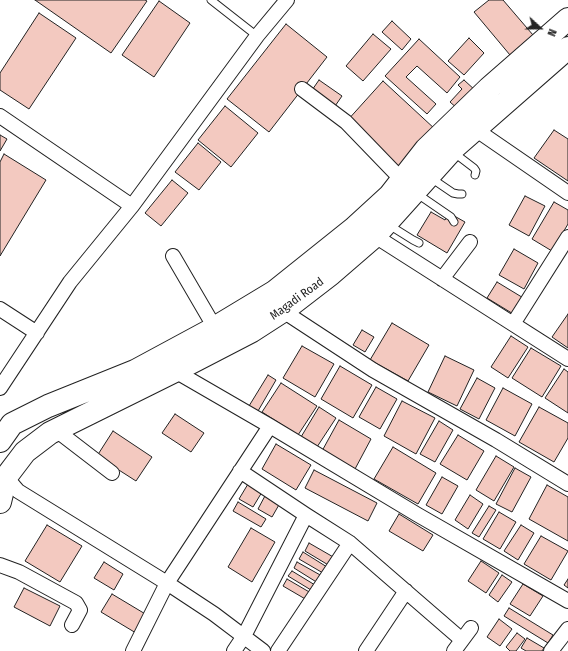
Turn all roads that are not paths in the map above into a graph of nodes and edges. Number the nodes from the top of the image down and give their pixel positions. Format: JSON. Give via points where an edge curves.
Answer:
{"nodes":[{"id":1,"x":211,"y":0,"type":"edge"},
{"id":2,"x":286,"y":0,"type":"edge"},
{"id":3,"x":568,"y":19,"type":"edge"},
{"id":4,"x":257,"y":36,"type":"junction"},
{"id":5,"x":568,"y":48,"type":"edge"},
{"id":6,"x":302,"y":89,"type":"dead end"},
{"id":7,"x":0,"y":116,"type":"edge"},
{"id":8,"x":475,"y":129,"type":"junction"},
{"id":9,"x":452,"y":151,"type":"junction"},
{"id":10,"x":475,"y":175,"type":"dead end"},
{"id":11,"x":415,"y":183,"type":"junction"},
{"id":12,"x":568,"y":193,"type":"edge"},
{"id":13,"x":462,"y":194,"type":"dead end"},
{"id":14,"x":132,"y":206,"type":"junction"},
{"id":15,"x":454,"y":222,"type":"dead end"},
{"id":16,"x":380,"y":229,"type":"junction"},
{"id":17,"x":568,"y":237,"type":"edge"},
{"id":18,"x":470,"y":242,"type":"dead end"},
{"id":19,"x":420,"y":243,"type":"dead end"},
{"id":20,"x":173,"y":256,"type":"dead end"},
{"id":21,"x":442,"y":279,"type":"junction"},
{"id":22,"x":0,"y":309,"type":"edge"},
{"id":23,"x":283,"y":311,"type":"junction"},
{"id":24,"x":513,"y":324,"type":"junction"},
{"id":25,"x":215,"y":328,"type":"junction"},
{"id":26,"x":37,"y":333,"type":"junction"},
{"id":27,"x":568,"y":359,"type":"edge"},
{"id":28,"x":175,"y":371,"type":"junction"},
{"id":29,"x":0,"y":388,"type":"edge"},
{"id":30,"x":270,"y":426,"type":"junction"},
{"id":31,"x":56,"y":430,"type":"junction"},
{"id":32,"x":0,"y":441,"type":"edge"},
{"id":33,"x":240,"y":471,"type":"junction"},
{"id":34,"x":112,"y":473,"type":"dead end"},
{"id":35,"x":3,"y":475,"type":"edge"},
{"id":36,"x":568,"y":484,"type":"edge"},
{"id":37,"x":0,"y":502,"type":"edge"},
{"id":38,"x":306,"y":515,"type":"junction"},
{"id":39,"x":350,"y":543,"type":"junction"},
{"id":40,"x":0,"y":565,"type":"edge"},
{"id":41,"x":167,"y":583,"type":"junction"},
{"id":42,"x":406,"y":592,"type":"junction"},
{"id":43,"x":568,"y":601,"type":"edge"},
{"id":44,"x":72,"y":625,"type":"dead end"},
{"id":45,"x":471,"y":628,"type":"dead end"},
{"id":46,"x":568,"y":629,"type":"edge"},
{"id":47,"x":244,"y":636,"type":"junction"},
{"id":48,"x":458,"y":646,"type":"edge"},
{"id":49,"x":133,"y":651,"type":"edge"},
{"id":50,"x":234,"y":651,"type":"edge"},
{"id":51,"x":263,"y":651,"type":"edge"},
{"id":52,"x":278,"y":651,"type":"edge"},
{"id":53,"x":366,"y":651,"type":"edge"},
{"id":54,"x":551,"y":651,"type":"edge"}],
"edges":[{"from":1,"to":4,"type":"lane"},
{"from":2,"to":4,"type":"street"},
{"from":3,"to":11,"type":"main road","name":"Magadi Road","via":[[489,88],[426,149]]},
{"from":4,"to":14,"type":"street"},
{"from":5,"to":8,"type":"main road","name":"Magadi Road"},
{"from":6,"to":11,"type":"street","via":[[346,122]]},
{"from":7,"to":14,"type":"street"},
{"from":8,"to":9,"type":"main road","name":"Magadi Road"},
{"from":8,"to":12,"type":"street"},
{"from":9,"to":10,"type":"lane","via":[[474,168]]},
{"from":9,"to":11,"type":"main road","name":"Magadi Road"},
{"from":11,"to":13,"type":"lane","via":[[453,194]]},
{"from":11,"to":15,"type":"lane"},
{"from":11,"to":16,"type":"main road","name":"Magadi Road"},
{"from":11,"to":25,"type":"main road","name":"Magadi Road","via":[[390,195],[354,228],[274,292]]},
{"from":14,"to":26,"type":"street","via":[[70,282]]},
{"from":16,"to":19,"type":"lane"},
{"from":16,"to":21,"type":"street"},
{"from":16,"to":23,"type":"main road","name":"Magadi Road","via":[[331,274]]},
{"from":17,"to":24,"type":"street"},
{"from":18,"to":21,"type":"street"},
{"from":20,"to":25,"type":"street"},
{"from":21,"to":24,"type":"street"},
{"from":22,"to":26,"type":"street"},
{"from":23,"to":28,"type":"main road","name":"Magadi Road","via":[[252,331]]},
{"from":23,"to":36,"type":"street","via":[[373,370]]},
{"from":24,"to":27,"type":"street"},
{"from":25,"to":32,"type":"main road","name":"Magadi Road","via":[[136,372],[48,406],[12,424]]},
{"from":26,"to":29,"type":"street"},
{"from":28,"to":30,"type":"street"},
{"from":28,"to":31,"type":"main road","name":"Magadi Road"},
{"from":30,"to":33,"type":"street"},
{"from":30,"to":43,"type":"street"},
{"from":31,"to":34,"type":"street"},
{"from":31,"to":35,"type":"main road","name":"Magadi Road","via":[[25,452]]},
{"from":33,"to":38,"type":"street"},
{"from":33,"to":41,"type":"street"},
{"from":35,"to":37,"type":"main road","name":"Magadi Road"},
{"from":35,"to":41,"type":"street","via":[[18,491]]},
{"from":38,"to":39,"type":"street"},
{"from":38,"to":47,"type":"street"},
{"from":39,"to":42,"type":"street"},
{"from":39,"to":52,"type":"street"},
{"from":40,"to":44,"type":"street","via":[[19,572],[76,603],[80,610]]},
{"from":41,"to":47,"type":"street"},
{"from":41,"to":49,"type":"street"},
{"from":42,"to":48,"type":"street"},
{"from":42,"to":53,"type":"street"},
{"from":45,"to":48,"type":"street"},
{"from":46,"to":54,"type":"street"},
{"from":47,"to":50,"type":"street"},
{"from":47,"to":51,"type":"street"}]}
